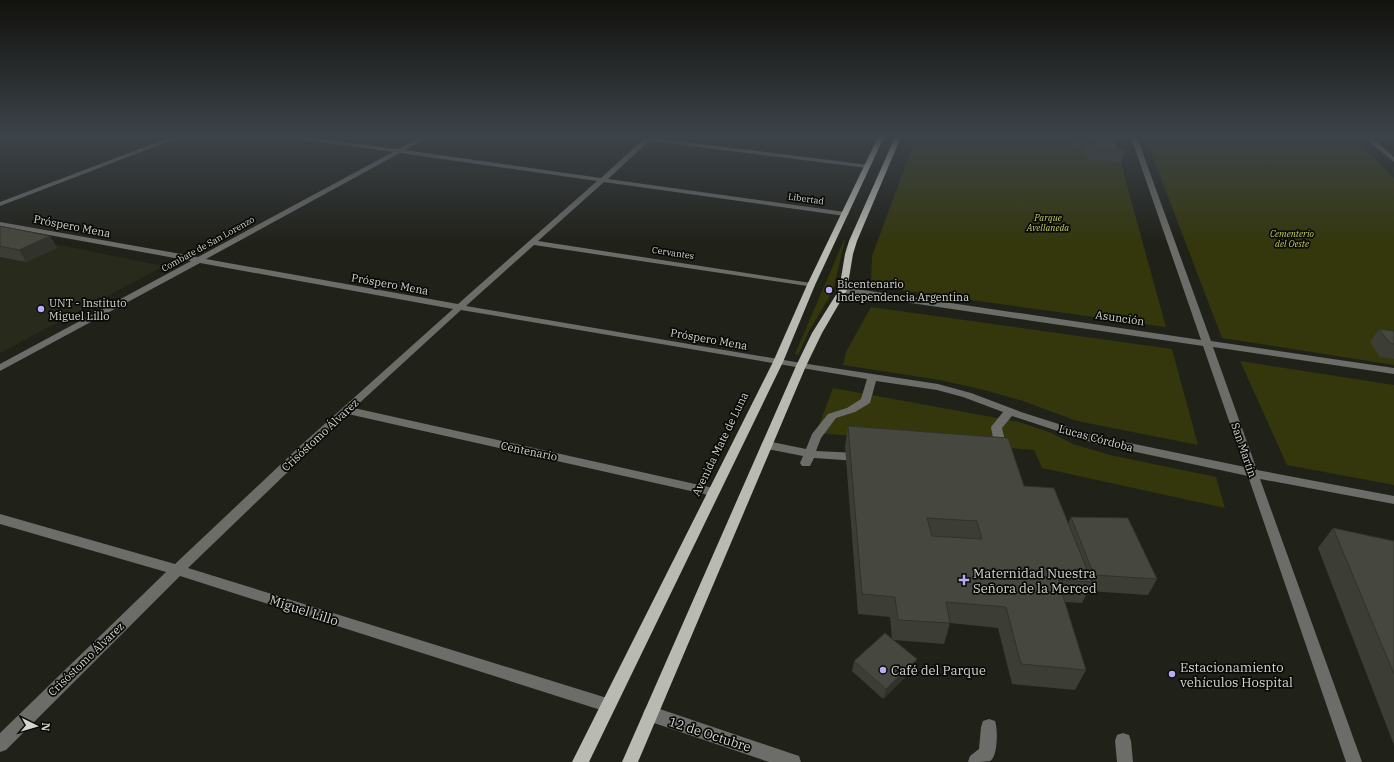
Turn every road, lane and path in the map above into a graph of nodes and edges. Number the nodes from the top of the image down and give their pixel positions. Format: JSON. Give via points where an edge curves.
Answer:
{"nodes":[{"id":1,"x":83,"y":173,"type":"edge"},
{"id":2,"x":360,"y":173,"type":"edge"},
{"id":3,"x":551,"y":173,"type":"edge"},
{"id":4,"x":611,"y":173,"type":"edge"},
{"id":5,"x":864,"y":173,"type":"edge"},
{"id":6,"x":883,"y":173,"type":"edge"},
{"id":7,"x":1147,"y":173,"type":"edge"},
{"id":8,"x":603,"y":180,"type":"junction"},
{"id":9,"x":0,"y":204,"type":"edge"},
{"id":10,"x":845,"y":214,"type":"junction"},
{"id":11,"x":0,"y":224,"type":"edge"},
{"id":12,"x":532,"y":242,"type":"junction"},
{"id":13,"x":197,"y":261,"type":"junction"},
{"id":14,"x":811,"y":285,"type":"junction"},
{"id":15,"x":843,"y":290,"type":"junction"},
{"id":16,"x":458,"y":308,"type":"junction"},
{"id":17,"x":1208,"y":343,"type":"junction"},
{"id":18,"x":778,"y":362,"type":"junction"},
{"id":19,"x":801,"y":366,"type":"junction"},
{"id":20,"x":0,"y":368,"type":"edge"},
{"id":21,"x":1394,"y":371,"type":"edge"},
{"id":22,"x":872,"y":376,"type":"junction"},
{"id":23,"x":346,"y":410,"type":"junction"},
{"id":24,"x":1010,"y":411,"type":"junction"},
{"id":25,"x":767,"y":445,"type":"junction"},
{"id":26,"x":1002,"y":452,"type":"edge"},
{"id":27,"x":808,"y":458,"type":"junction"},
{"id":28,"x":864,"y":458,"type":"edge"},
{"id":29,"x":1252,"y":473,"type":"junction"},
{"id":30,"x":713,"y":492,"type":"junction"},
{"id":31,"x":1394,"y":500,"type":"edge"},
{"id":32,"x":0,"y":519,"type":"edge"},
{"id":33,"x":178,"y":570,"type":"junction"},
{"id":34,"x":607,"y":706,"type":"junction"},
{"id":35,"x":651,"y":714,"type":"junction"},
{"id":36,"x":989,"y":727,"type":"dead end"},
{"id":37,"x":1123,"y":741,"type":"dead end"},
{"id":38,"x":0,"y":744,"type":"edge"},
{"id":39,"x":580,"y":762,"type":"edge"},
{"id":40,"x":630,"y":762,"type":"edge"},
{"id":41,"x":793,"y":762,"type":"edge"},
{"id":42,"x":976,"y":762,"type":"edge"},
{"id":43,"x":1125,"y":762,"type":"edge"},
{"id":44,"x":1354,"y":762,"type":"edge"}],
"edges":[{"from":1,"to":9,"type":"street"},
{"from":2,"to":13,"type":"street","name":"Combate de San Lorenzo"},
{"from":3,"to":8,"type":"street","name":"Libertad"},
{"from":4,"to":8,"type":"street","name":"Crisóstomo Álvarez"},
{"from":5,"to":10,"type":"main road","name":"Avenida Mate de Luna"},
{"from":6,"to":15,"type":"main road","via":[[848,254]]},
{"from":7,"to":17,"type":"street","name":"San Martín"},
{"from":8,"to":10,"type":"street","name":"Libertad"},
{"from":8,"to":12,"type":"street","name":"Crisóstomo Álvarez"},
{"from":10,"to":14,"type":"main road","name":"Avenida Mate de Luna"},
{"from":11,"to":13,"type":"street","name":"Próspero Mena"},
{"from":12,"to":14,"type":"street","name":"Cervantes"},
{"from":12,"to":16,"type":"street","name":"Crisóstomo Álvarez"},
{"from":13,"to":16,"type":"street","name":"Próspero Mena"},
{"from":13,"to":20,"type":"street","name":"Combate de San Lorenzo"},
{"from":14,"to":18,"type":"main road","name":"Avenida Mate de Luna"},
{"from":15,"to":17,"type":"street","name":"Asunción"},
{"from":15,"to":19,"type":"main road"},
{"from":16,"to":18,"type":"street","name":"Próspero Mena"},
{"from":16,"to":23,"type":"street","name":"Crisóstomo Álvarez"},
{"from":17,"to":21,"type":"street","name":"Asunción"},
{"from":17,"to":29,"type":"street","name":"San Martín"},
{"from":18,"to":19,"type":"street","name":"Próspero Mena"},
{"from":18,"to":30,"type":"main road","name":"Avenida Mate de Luna"},
{"from":19,"to":22,"type":"street","name":"Lucas Córdoba"},
{"from":19,"to":25,"type":"main road"},
{"from":22,"to":24,"type":"street","name":"Lucas Córdoba","via":[[938,387]]},
{"from":22,"to":27,"type":"street","via":[[866,400],[851,410],[832,416],[816,436]]},
{"from":23,"to":30,"type":"street","name":"Centenario"},
{"from":23,"to":33,"type":"street","name":"Crisóstomo Álvarez"},
{"from":24,"to":26,"type":"street","via":[[996,427]]},
{"from":24,"to":29,"type":"street","name":"Lucas Córdoba","via":[[1094,439]]},
{"from":25,"to":27,"type":"street"},
{"from":25,"to":35,"type":"main road"},
{"from":27,"to":28,"type":"street"},
{"from":29,"to":31,"type":"street","name":"Lucas Córdoba"},
{"from":29,"to":44,"type":"street","name":"San Martín"},
{"from":30,"to":34,"type":"main road","name":"Avenida Mate de Luna"},
{"from":32,"to":33,"type":"street","name":"Miguel Lillo"},
{"from":33,"to":34,"type":"street","name":"Miguel Lillo"},
{"from":33,"to":38,"type":"street","name":"Crisóstomo Álvarez"},
{"from":34,"to":39,"type":"main road","name":"Avenida Mate de Luna"},
{"from":35,"to":40,"type":"main road"},
{"from":35,"to":41,"type":"street","name":"12 de Octubre"},
{"from":36,"to":42,"type":"street","via":[[987,753]]},
{"from":37,"to":43,"type":"street"}]}
